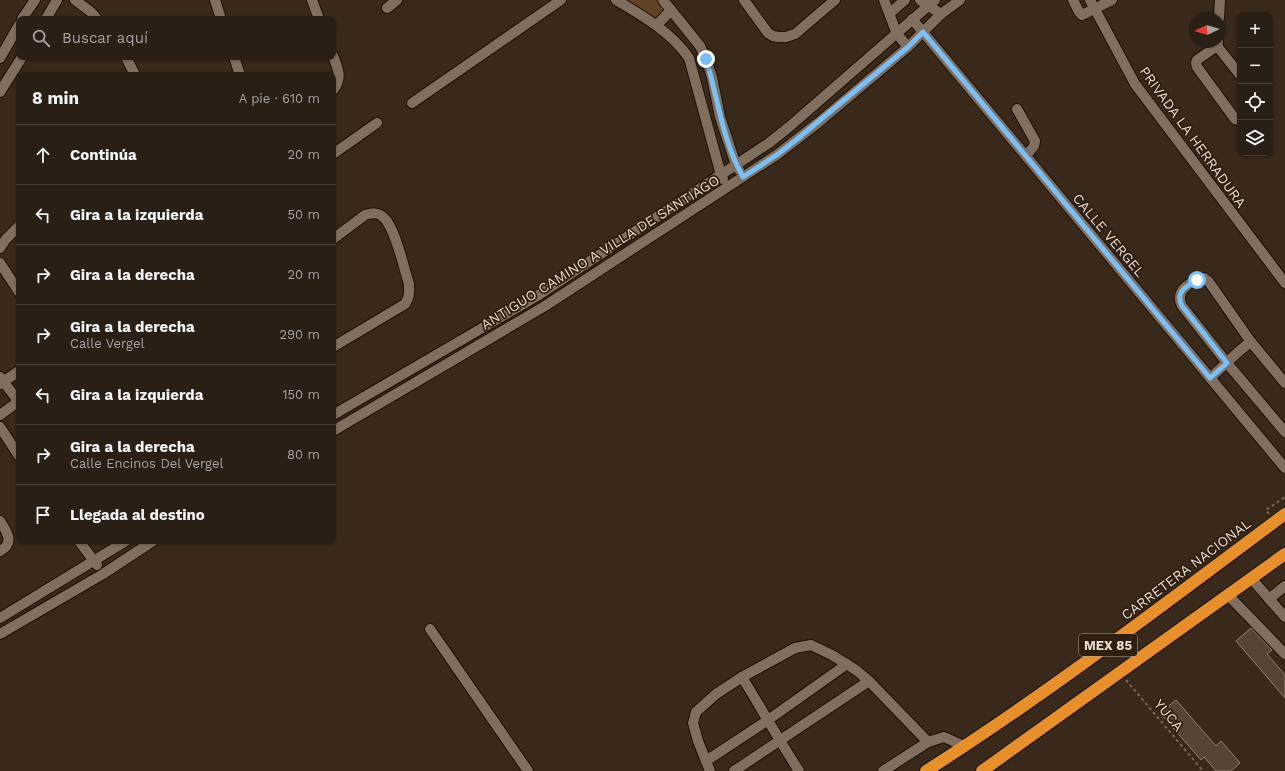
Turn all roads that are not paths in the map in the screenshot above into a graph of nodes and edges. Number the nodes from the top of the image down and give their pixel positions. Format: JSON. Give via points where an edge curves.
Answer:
{"nodes":[{"id":1,"x":35,"y":0,"type":"edge"},
{"id":2,"x":57,"y":0,"type":"edge"},
{"id":3,"x":75,"y":0,"type":"edge"},
{"id":4,"x":215,"y":0,"type":"edge"},
{"id":5,"x":312,"y":0,"type":"edge"},
{"id":6,"x":397,"y":0,"type":"edge"},
{"id":7,"x":561,"y":0,"type":"edge"},
{"id":8,"x":616,"y":0,"type":"edge"},
{"id":9,"x":663,"y":0,"type":"edge"},
{"id":10,"x":744,"y":0,"type":"edge"},
{"id":11,"x":835,"y":0,"type":"edge"},
{"id":12,"x":884,"y":0,"type":"edge"},
{"id":13,"x":905,"y":0,"type":"edge"},
{"id":14,"x":960,"y":0,"type":"edge"},
{"id":15,"x":1073,"y":0,"type":"edge"},
{"id":16,"x":1112,"y":0,"type":"edge"},
{"id":17,"x":1220,"y":0,"type":"edge"},
{"id":18,"x":928,"y":2,"type":"edge"},
{"id":19,"x":1092,"y":4,"type":"edge"},
{"id":20,"x":387,"y":8,"type":"dead end"},
{"id":21,"x":671,"y":10,"type":"junction"},
{"id":22,"x":1219,"y":12,"type":"edge"},
{"id":23,"x":890,"y":13,"type":"junction"},
{"id":24,"x":941,"y":14,"type":"junction"},
{"id":25,"x":24,"y":16,"type":"edge"},
{"id":26,"x":48,"y":16,"type":"edge"},
{"id":27,"x":94,"y":16,"type":"edge"},
{"id":28,"x":220,"y":16,"type":"edge"},
{"id":29,"x":318,"y":16,"type":"edge"},
{"id":30,"x":912,"y":19,"type":"junction"},
{"id":31,"x":657,"y":26,"type":"junction"},
{"id":32,"x":16,"y":30,"type":"edge"},
{"id":33,"x":923,"y":32,"type":"junction"},
{"id":34,"x":897,"y":34,"type":"junction"},
{"id":35,"x":908,"y":47,"type":"junction"},
{"id":36,"x":1212,"y":48,"type":"edge"},
{"id":37,"x":1220,"y":48,"type":"edge"},
{"id":38,"x":0,"y":58,"type":"edge"},
{"id":39,"x":20,"y":60,"type":"edge"},
{"id":40,"x":128,"y":60,"type":"edge"},
{"id":41,"x":235,"y":60,"type":"edge"},
{"id":42,"x":334,"y":60,"type":"edge"},
{"id":43,"x":1237,"y":71,"type":"edge"},
{"id":44,"x":134,"y":72,"type":"edge"},
{"id":45,"x":239,"y":72,"type":"edge"},
{"id":46,"x":336,"y":87,"type":"edge"},
{"id":47,"x":0,"y":92,"type":"edge"},
{"id":48,"x":412,"y":103,"type":"dead end"},
{"id":49,"x":1017,"y":109,"type":"dead end"},
{"id":50,"x":1237,"y":119,"type":"edge"},
{"id":51,"x":377,"y":123,"type":"dead end"},
{"id":52,"x":336,"y":152,"type":"edge"},
{"id":53,"x":1026,"y":156,"type":"junction"},
{"id":54,"x":736,"y":165,"type":"junction"},
{"id":55,"x":721,"y":175,"type":"junction"},
{"id":56,"x":743,"y":177,"type":"junction"},
{"id":57,"x":728,"y":188,"type":"junction"},
{"id":58,"x":16,"y":229,"type":"edge"},
{"id":59,"x":336,"y":237,"type":"edge"},
{"id":60,"x":0,"y":248,"type":"edge"},
{"id":61,"x":0,"y":263,"type":"edge"},
{"id":62,"x":1285,"y":284,"type":"edge"},
{"id":63,"x":16,"y":287,"type":"edge"},
{"id":64,"x":1251,"y":342,"type":"junction"},
{"id":65,"x":336,"y":345,"type":"edge"},
{"id":66,"x":1227,"y":363,"type":"junction"},
{"id":67,"x":16,"y":373,"type":"edge"},
{"id":68,"x":1210,"y":378,"type":"junction"},
{"id":69,"x":1,"y":381,"type":"edge"},
{"id":70,"x":1285,"y":383,"type":"edge"},
{"id":71,"x":16,"y":398,"type":"edge"},
{"id":72,"x":16,"y":404,"type":"edge"},
{"id":73,"x":336,"y":413,"type":"edge"},
{"id":74,"x":0,"y":415,"type":"edge"},
{"id":75,"x":0,"y":427,"type":"edge"},
{"id":76,"x":336,"y":429,"type":"edge"},
{"id":77,"x":1285,"y":432,"type":"edge"},
{"id":78,"x":16,"y":451,"type":"edge"},
{"id":79,"x":1285,"y":468,"type":"edge"},
{"id":80,"x":1285,"y":514,"type":"edge"},
{"id":81,"x":0,"y":521,"type":"edge"},
{"id":82,"x":81,"y":544,"type":"edge"},
{"id":83,"x":120,"y":544,"type":"edge"},
{"id":84,"x":127,"y":544,"type":"edge"},
{"id":85,"x":148,"y":544,"type":"edge"},
{"id":86,"x":0,"y":551,"type":"edge"},
{"id":87,"x":132,"y":554,"type":"junction"},
{"id":88,"x":1285,"y":554,"type":"edge"},
{"id":89,"x":94,"y":561,"type":"junction"},
{"id":90,"x":103,"y":574,"type":"junction"},
{"id":91,"x":1251,"y":578,"type":"junction"},
{"id":92,"x":1285,"y":586,"type":"edge"},
{"id":93,"x":1228,"y":595,"type":"junction"},
{"id":94,"x":1269,"y":599,"type":"junction"},
{"id":95,"x":1285,"y":617,"type":"edge"},
{"id":96,"x":0,"y":618,"type":"edge"},
{"id":97,"x":430,"y":629,"type":"dead end"},
{"id":98,"x":0,"y":634,"type":"edge"},
{"id":99,"x":1285,"y":654,"type":"edge"},
{"id":100,"x":847,"y":664,"type":"junction"},
{"id":101,"x":742,"y":677,"type":"junction"},
{"id":102,"x":869,"y":681,"type":"junction"},
{"id":103,"x":768,"y":720,"type":"junction"},
{"id":104,"x":779,"y":740,"type":"junction"},
{"id":105,"x":928,"y":742,"type":"junction"},
{"id":106,"x":964,"y":746,"type":"junction"},
{"id":107,"x":706,"y":761,"type":"junction"},
{"id":108,"x":528,"y":771,"type":"edge"},
{"id":109,"x":710,"y":771,"type":"edge"},
{"id":110,"x":734,"y":771,"type":"edge"},
{"id":111,"x":798,"y":771,"type":"edge"},
{"id":112,"x":883,"y":771,"type":"edge"},
{"id":113,"x":926,"y":771,"type":"edge"},
{"id":114,"x":982,"y":771,"type":"edge"}],
"edges":[{"from":1,"to":25,"type":"street"},
{"from":2,"to":26,"type":"street"},
{"from":3,"to":27,"type":"street"},
{"from":4,"to":28,"type":"street"},
{"from":5,"to":29,"type":"street"},
{"from":6,"to":20,"type":"street"},
{"from":7,"to":48,"type":"street"},
{"from":8,"to":31,"type":"street"},
{"from":9,"to":21,"type":"street"},
{"from":10,"to":11,"type":"street","via":[[768,33],[786,37],[796,34]]},
{"from":12,"to":23,"type":"street"},
{"from":13,"to":23,"type":"street"},
{"from":14,"to":24,"type":"street","name":"ANTIGUO CAMINO A VILLA DE SANTIAGO"},
{"from":15,"to":19,"type":"street","via":[[1082,15]]},
{"from":16,"to":19,"type":"street"},
{"from":17,"to":22,"type":"street"},
{"from":18,"to":24,"type":"street"},
{"from":18,"to":30,"type":"street"},
{"from":19,"to":62,"type":"street","name":"PRIVADA LA HERRADURA","via":[[1134,84]]},
{"from":21,"to":31,"type":"street"},
{"from":21,"to":54,"type":"street","via":[[700,46],[706,59],[720,117]]},
{"from":23,"to":34,"type":"street"},
{"from":24,"to":33,"type":"street","name":"ANTIGUO CAMINO A VILLA DE SANTIAGO"},
{"from":30,"to":33,"type":"street","name":"CALLE VERGEL"},
{"from":30,"to":34,"type":"street"},
{"from":31,"to":55,"type":"street","via":[[689,58]]},
{"from":32,"to":38,"type":"street"},
{"from":33,"to":35,"type":"street","name":"ANTIGUO CAMINO A VILLA DE SANTIAGO"},
{"from":33,"to":53,"type":"street","name":"CALLE VERGEL"},
{"from":34,"to":35,"type":"street"},
{"from":34,"to":54,"type":"street","via":[[789,127]]},
{"from":35,"to":56,"type":"street","name":"ANTIGUO CAMINO A VILLA DE SANTIAGO","via":[[796,140]]},
{"from":36,"to":50,"type":"street","via":[[1197,60],[1197,67]]},
{"from":37,"to":43,"type":"street"},
{"from":39,"to":47,"type":"street"},
{"from":40,"to":44,"type":"street"},
{"from":41,"to":45,"type":"street"},
{"from":42,"to":46,"type":"street","via":[[339,76]]},
{"from":49,"to":53,"type":"street","via":[[1035,141]]},
{"from":51,"to":52,"type":"street"},
{"from":53,"to":68,"type":"street","name":"CALLE VERGEL"},
{"from":54,"to":55,"type":"street"},
{"from":54,"to":56,"type":"street"},
{"from":55,"to":57,"type":"street"},
{"from":55,"to":73,"type":"street","via":[[538,296]]},
{"from":56,"to":57,"type":"street","name":"ANTIGUO CAMINO A VILLA DE SANTIAGO"},
{"from":57,"to":76,"type":"street","name":"ANTIGUO CAMINO A VILLA DE SANTIAGO","via":[[546,306]]},
{"from":58,"to":60,"type":"street"},
{"from":59,"to":65,"type":"street","via":[[365,215],[376,213],[382,216],[391,226],[409,284],[408,300],[405,304]]},
{"from":61,"to":63,"type":"street"},
{"from":64,"to":66,"type":"street"},
{"from":64,"to":66,"type":"street","via":[[1204,278],[1182,290],[1179,300],[1182,306]]},
{"from":64,"to":70,"type":"street"},
{"from":66,"to":68,"type":"street"},
{"from":66,"to":77,"type":"street"},
{"from":67,"to":69,"type":"street"},
{"from":68,"to":79,"type":"street","name":"CALLE VERGEL"},
{"from":69,"to":71,"type":"street"},
{"from":72,"to":74,"type":"street"},
{"from":75,"to":78,"type":"street"},
{"from":80,"to":106,"type":"highway","name":"CARRETERA NACIONAL","number":"MEX 85","via":[[1176,596]]},
{"from":81,"to":86,"type":"street","via":[[9,538],[8,544]]},
{"from":82,"to":89,"type":"street"},
{"from":83,"to":89,"type":"street"},
{"from":84,"to":87,"type":"street"},
{"from":85,"to":87,"type":"street"},
{"from":87,"to":90,"type":"street"},
{"from":88,"to":91,"type":"highway","number":"MEX 85"},
{"from":89,"to":90,"type":"street"},
{"from":89,"to":96,"type":"street"},
{"from":90,"to":98,"type":"street"},
{"from":91,"to":93,"type":"highway","number":"MEX 85"},
{"from":91,"to":94,"type":"street"},
{"from":92,"to":94,"type":"street"},
{"from":93,"to":99,"type":"street"},
{"from":93,"to":114,"type":"highway","number":"MEX 85"},
{"from":94,"to":95,"type":"street"},
{"from":97,"to":108,"type":"street"},
{"from":100,"to":101,"type":"street","via":[[811,645],[795,648]]},
{"from":100,"to":102,"type":"street"},
{"from":100,"to":103,"type":"street"},
{"from":101,"to":103,"type":"street"},
{"from":101,"to":107,"type":"street","via":[[716,694],[696,712],[693,723]]},
{"from":102,"to":104,"type":"street"},
{"from":102,"to":105,"type":"street"},
{"from":103,"to":104,"type":"street"},
{"from":103,"to":107,"type":"street"},
{"from":104,"to":110,"type":"street"},
{"from":104,"to":111,"type":"street"},
{"from":105,"to":106,"type":"street","via":[[944,737]]},
{"from":105,"to":112,"type":"street"},
{"from":106,"to":113,"type":"highway","name":"CARRETERA NACIONAL","number":"MEX 85"},
{"from":107,"to":109,"type":"street"}]}
